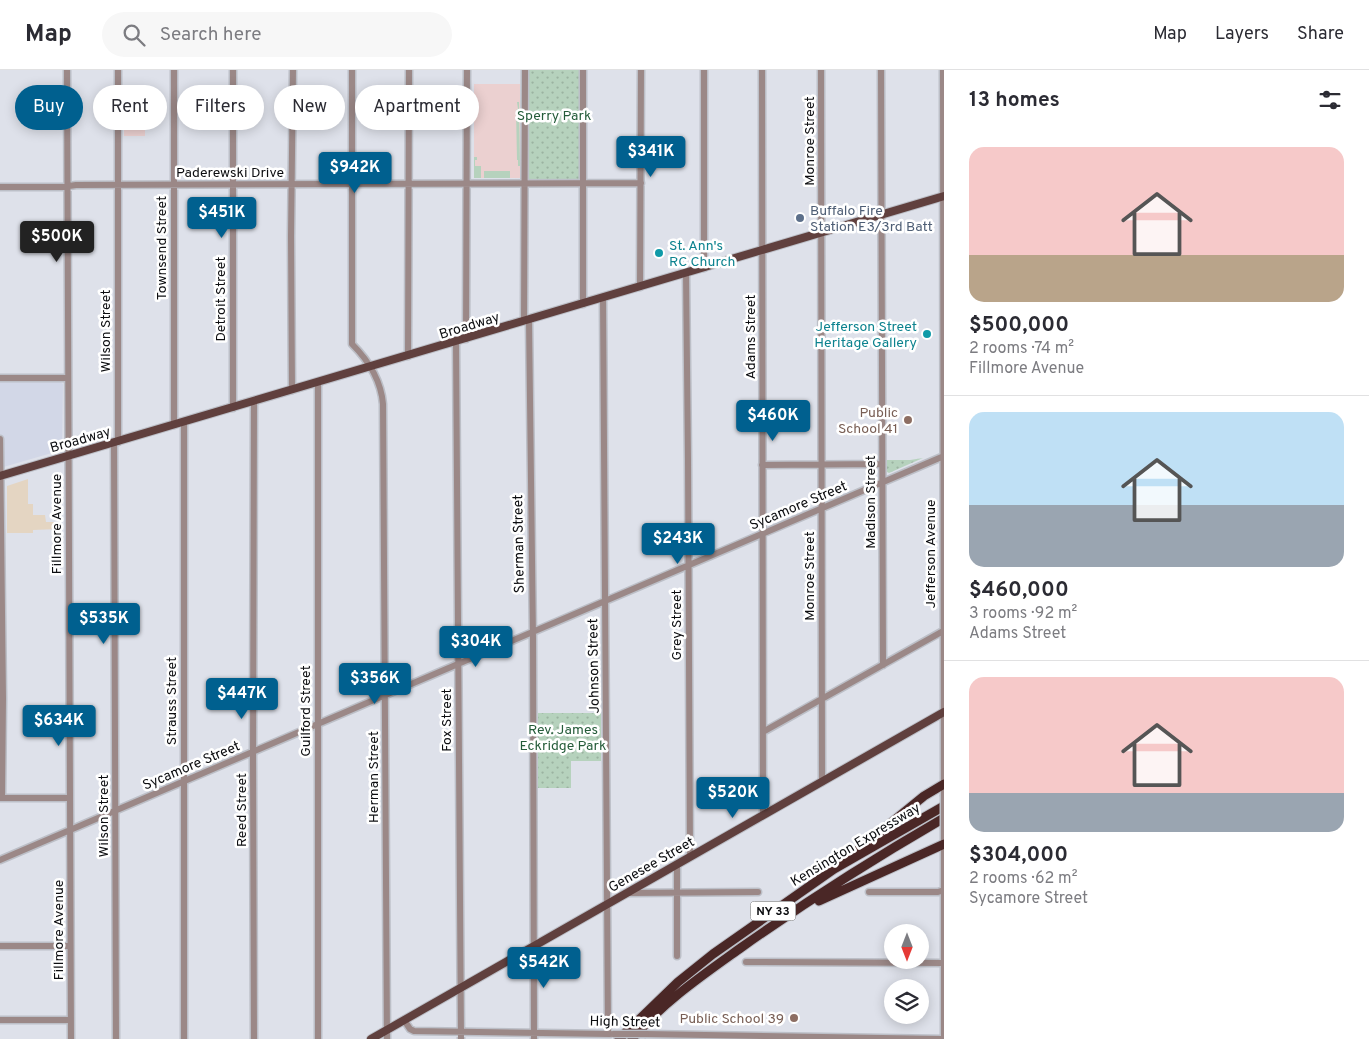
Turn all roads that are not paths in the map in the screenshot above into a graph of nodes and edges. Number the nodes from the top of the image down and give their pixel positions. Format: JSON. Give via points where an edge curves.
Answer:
{"nodes":[{"id":1,"x":67,"y":70,"type":"edge"},
{"id":2,"x":118,"y":70,"type":"edge"},
{"id":3,"x":174,"y":70,"type":"edge"},
{"id":4,"x":233,"y":70,"type":"edge"},
{"id":5,"x":293,"y":70,"type":"edge"},
{"id":6,"x":352,"y":70,"type":"edge"},
{"id":7,"x":410,"y":70,"type":"edge"},
{"id":8,"x":467,"y":70,"type":"edge"},
{"id":9,"x":525,"y":70,"type":"edge"},
{"id":10,"x":584,"y":70,"type":"edge"},
{"id":11,"x":641,"y":70,"type":"edge"},
{"id":12,"x":704,"y":70,"type":"edge"},
{"id":13,"x":762,"y":70,"type":"edge"},
{"id":14,"x":821,"y":70,"type":"edge"},
{"id":15,"x":881,"y":70,"type":"edge"},
{"id":16,"x":943,"y":70,"type":"edge"},
{"id":17,"x":467,"y":183,"type":"junction"},
{"id":18,"x":524,"y":183,"type":"junction"},
{"id":19,"x":583,"y":183,"type":"junction"},
{"id":20,"x":641,"y":183,"type":"junction"},
{"id":21,"x":173,"y":184,"type":"junction"},
{"id":22,"x":234,"y":184,"type":"junction"},
{"id":23,"x":292,"y":184,"type":"junction"},
{"id":24,"x":351,"y":184,"type":"junction"},
{"id":25,"x":409,"y":184,"type":"junction"},
{"id":26,"x":118,"y":185,"type":"junction"},
{"id":27,"x":67,"y":186,"type":"junction"},
{"id":28,"x":0,"y":187,"type":"edge"},
{"id":29,"x":944,"y":196,"type":"edge"},
{"id":30,"x":882,"y":215,"type":"junction"},
{"id":31,"x":822,"y":233,"type":"junction"},
{"id":32,"x":762,"y":250,"type":"junction"},
{"id":33,"x":704,"y":268,"type":"junction"},
{"id":34,"x":686,"y":273,"type":"junction"},
{"id":35,"x":640,"y":287,"type":"junction"},
{"id":36,"x":603,"y":298,"type":"junction"},
{"id":37,"x":944,"y":298,"type":"edge"},
{"id":38,"x":583,"y":304,"type":"junction"},
{"id":39,"x":527,"y":321,"type":"junction"},
{"id":40,"x":466,"y":339,"type":"junction"},
{"id":41,"x":456,"y":342,"type":"junction"},
{"id":42,"x":408,"y":356,"type":"junction"},
{"id":43,"x":944,"y":362,"type":"edge"},
{"id":44,"x":370,"y":367,"type":"junction"},
{"id":45,"x":0,"y":378,"type":"edge"},
{"id":46,"x":68,"y":378,"type":"junction"},
{"id":47,"x":318,"y":383,"type":"junction"},
{"id":48,"x":292,"y":390,"type":"junction"},
{"id":49,"x":254,"y":402,"type":"junction"},
{"id":50,"x":233,"y":408,"type":"junction"},
{"id":51,"x":184,"y":422,"type":"junction"},
{"id":52,"x":174,"y":425,"type":"junction"},
{"id":53,"x":944,"y":425,"type":"edge"},
{"id":54,"x":0,"y":439,"type":"edge"},
{"id":55,"x":116,"y":442,"type":"junction"},
{"id":56,"x":69,"y":456,"type":"junction"},
{"id":57,"x":944,"y":456,"type":"edge"},
{"id":58,"x":822,"y":464,"type":"junction"},
{"id":59,"x":882,"y":464,"type":"junction"},
{"id":60,"x":762,"y":465,"type":"junction"},
{"id":61,"x":1,"y":476,"type":"edge"},
{"id":62,"x":882,"y":482,"type":"junction"},
{"id":63,"x":822,"y":508,"type":"junction"},
{"id":64,"x":762,"y":534,"type":"junction"},
{"id":65,"x":944,"y":541,"type":"edge"},
{"id":66,"x":688,"y":565,"type":"junction"},
{"id":67,"x":605,"y":600,"type":"junction"},
{"id":68,"x":943,"y":631,"type":"junction"},
{"id":69,"x":532,"y":632,"type":"junction"},
{"id":70,"x":458,"y":664,"type":"junction"},
{"id":71,"x":883,"y":665,"type":"junction"},
{"id":72,"x":385,"y":695,"type":"junction"},
{"id":73,"x":1,"y":698,"type":"edge"},
{"id":74,"x":822,"y":699,"type":"junction"},
{"id":75,"x":944,"y":712,"type":"edge"},
{"id":76,"x":318,"y":725,"type":"junction"},
{"id":77,"x":763,"y":732,"type":"junction"},
{"id":78,"x":944,"y":747,"type":"edge"},
{"id":79,"x":253,"y":752,"type":"junction"},
{"id":80,"x":184,"y":782,"type":"junction"},
{"id":81,"x":822,"y":782,"type":"junction"},
{"id":82,"x":944,"y":784,"type":"edge"},
{"id":83,"x":944,"y":795,"type":"edge"},
{"id":84,"x":1,"y":798,"type":"edge"},
{"id":85,"x":70,"y":798,"type":"junction"},
{"id":86,"x":944,"y":806,"type":"edge"},
{"id":87,"x":115,"y":811,"type":"junction"},
{"id":88,"x":763,"y":815,"type":"junction"},
{"id":89,"x":944,"y":818,"type":"edge"},
{"id":90,"x":944,"y":829,"type":"edge"},
{"id":91,"x":70,"y":830,"type":"junction"},
{"id":92,"x":944,"y":844,"type":"edge"},
{"id":93,"x":690,"y":856,"type":"junction"},
{"id":94,"x":0,"y":860,"type":"edge"},
{"id":95,"x":677,"y":864,"type":"junction"},
{"id":96,"x":834,"y":869,"type":"junction"},
{"id":97,"x":677,"y":892,"type":"junction"},
{"id":98,"x":758,"y":892,"type":"dead end"},
{"id":99,"x":869,"y":892,"type":"dead end"},
{"id":100,"x":943,"y":892,"type":"edge"},
{"id":101,"x":627,"y":893,"type":"junction"},
{"id":102,"x":607,"y":904,"type":"junction"},
{"id":103,"x":780,"y":920,"type":"junction"},
{"id":104,"x":0,"y":946,"type":"edge"},
{"id":105,"x":70,"y":946,"type":"junction"},
{"id":106,"x":534,"y":946,"type":"junction"},
{"id":107,"x":677,"y":956,"type":"dead end"},
{"id":108,"x":746,"y":962,"type":"dead end"},
{"id":109,"x":944,"y":963,"type":"edge"},
{"id":110,"x":460,"y":988,"type":"junction"},
{"id":111,"x":0,"y":1020,"type":"edge"},
{"id":112,"x":71,"y":1020,"type":"junction"},
{"id":113,"x":404,"y":1020,"type":"junction"},
{"id":114,"x":387,"y":1030,"type":"junction"},
{"id":115,"x":461,"y":1035,"type":"edge"},
{"id":116,"x":613,"y":1035,"type":"edge"},
{"id":117,"x":534,"y":1036,"type":"edge"},
{"id":118,"x":647,"y":1036,"type":"edge"},
{"id":119,"x":719,"y":1037,"type":"edge"},
{"id":120,"x":794,"y":1038,"type":"edge"},
{"id":121,"x":869,"y":1038,"type":"edge"},
{"id":122,"x":71,"y":1039,"type":"edge"},
{"id":123,"x":116,"y":1039,"type":"edge"},
{"id":124,"x":184,"y":1039,"type":"edge"},
{"id":125,"x":254,"y":1039,"type":"edge"},
{"id":126,"x":318,"y":1039,"type":"edge"},
{"id":127,"x":371,"y":1039,"type":"edge"},
{"id":128,"x":387,"y":1039,"type":"edge"},
{"id":129,"x":632,"y":1039,"type":"edge"},
{"id":130,"x":943,"y":1039,"type":"edge"}],
"edges":[{"from":1,"to":27,"type":"street","name":"Fillmore Avenue"},
{"from":2,"to":26,"type":"street","name":"Wilson Street"},
{"from":3,"to":21,"type":"street","name":"Townsend Street"},
{"from":4,"to":22,"type":"street","name":"Detroit Street"},
{"from":5,"to":23,"type":"street"},
{"from":6,"to":24,"type":"street","name":"Herman Street"},
{"from":7,"to":25,"type":"street"},
{"from":8,"to":17,"type":"street"},
{"from":9,"to":18,"type":"street","name":"Sherman Street"},
{"from":10,"to":19,"type":"street"},
{"from":11,"to":20,"type":"street"},
{"from":12,"to":33,"type":"street"},
{"from":13,"to":32,"type":"street","name":"Adams Street"},
{"from":14,"to":31,"type":"street","name":"Monroe Street"},
{"from":15,"to":30,"type":"street","name":"Madison Street"},
{"from":16,"to":29,"type":"street","name":"Jefferson Avenue"},
{"from":17,"to":18,"type":"street","name":"Paderewski Drive"},
{"from":17,"to":25,"type":"street","name":"Paderewski Drive"},
{"from":17,"to":40,"type":"street"},
{"from":18,"to":19,"type":"street","name":"Paderewski Drive"},
{"from":18,"to":39,"type":"street","name":"Sherman Street"},
{"from":19,"to":20,"type":"street","name":"Paderewski Drive"},
{"from":19,"to":38,"type":"street"},
{"from":20,"to":35,"type":"street"},
{"from":21,"to":22,"type":"street","name":"Paderewski Drive"},
{"from":21,"to":26,"type":"street","name":"Paderewski Drive"},
{"from":21,"to":52,"type":"street","name":"Townsend Street"},
{"from":22,"to":23,"type":"street","name":"Paderewski Drive"},
{"from":22,"to":50,"type":"street","name":"Detroit Street"},
{"from":23,"to":24,"type":"street","name":"Paderewski Drive"},
{"from":23,"to":48,"type":"street"},
{"from":24,"to":25,"type":"street","name":"Paderewski Drive"},
{"from":24,"to":44,"type":"street","name":"Herman Street","via":[[352,344]]},
{"from":25,"to":42,"type":"street"},
{"from":26,"to":27,"type":"street","name":"Paderewski Drive"},
{"from":26,"to":55,"type":"street","name":"Wilson Street"},
{"from":27,"to":28,"type":"street","name":"Paderewski Drive"},
{"from":27,"to":46,"type":"street","name":"Fillmore Avenue"},
{"from":29,"to":30,"type":"main road","name":"Broadway"},
{"from":29,"to":37,"type":"street","name":"Jefferson Avenue"},
{"from":30,"to":31,"type":"main road","name":"Broadway"},
{"from":30,"to":59,"type":"street","name":"Madison Street"},
{"from":31,"to":32,"type":"main road","name":"Broadway"},
{"from":31,"to":58,"type":"street","name":"Monroe Street"},
{"from":32,"to":33,"type":"main road","name":"Broadway"},
{"from":32,"to":60,"type":"street","name":"Adams Street"},
{"from":33,"to":34,"type":"main road","name":"Broadway"},
{"from":34,"to":35,"type":"main road","name":"Broadway"},
{"from":34,"to":66,"type":"street","name":"Grey Street"},
{"from":35,"to":36,"type":"main road","name":"Broadway"},
{"from":36,"to":38,"type":"main road","name":"Broadway"},
{"from":36,"to":67,"type":"street","name":"Johnson Street"},
{"from":37,"to":43,"type":"street","name":"Jefferson Avenue"},
{"from":38,"to":39,"type":"main road","name":"Broadway"},
{"from":39,"to":40,"type":"main road","name":"Broadway"},
{"from":39,"to":69,"type":"street","name":"Sherman Street"},
{"from":40,"to":41,"type":"main road","name":"Broadway"},
{"from":41,"to":42,"type":"main road","name":"Broadway"},
{"from":41,"to":70,"type":"street","name":"Fox Street"},
{"from":42,"to":44,"type":"main road","name":"Broadway"},
{"from":43,"to":53,"type":"street","name":"Jefferson Avenue"},
{"from":44,"to":47,"type":"main road","name":"Broadway"},
{"from":44,"to":72,"type":"street","name":"Herman Street","via":[[383,404]]},
{"from":45,"to":46,"type":"street"},
{"from":46,"to":56,"type":"street","name":"Fillmore Avenue"},
{"from":47,"to":48,"type":"main road","name":"Broadway"},
{"from":47,"to":76,"type":"street","name":"Guilford Street"},
{"from":48,"to":49,"type":"main road","name":"Broadway"},
{"from":49,"to":50,"type":"main road","name":"Broadway"},
{"from":49,"to":79,"type":"street","name":"Reed Street"},
{"from":50,"to":51,"type":"main road","name":"Broadway"},
{"from":51,"to":52,"type":"main road","name":"Broadway"},
{"from":51,"to":80,"type":"street","name":"Strauss Street"},
{"from":52,"to":55,"type":"main road","name":"Broadway"},
{"from":53,"to":57,"type":"street","name":"Jefferson Avenue"},
{"from":54,"to":61,"type":"street"},
{"from":55,"to":56,"type":"main road","name":"Broadway"},
{"from":55,"to":87,"type":"street","name":"Wilson Street"},
{"from":56,"to":61,"type":"main road","name":"Broadway"},
{"from":56,"to":85,"type":"street","name":"Fillmore Avenue"},
{"from":57,"to":62,"type":"street","name":"Sycamore Street"},
{"from":57,"to":65,"type":"street","name":"Jefferson Avenue"},
{"from":58,"to":59,"type":"street"},
{"from":58,"to":60,"type":"street"},
{"from":58,"to":63,"type":"street","name":"Monroe Street"},
{"from":59,"to":62,"type":"street","name":"Madison Street"},
{"from":60,"to":64,"type":"street","name":"Adams Street"},
{"from":61,"to":73,"type":"street"},
{"from":62,"to":63,"type":"street","name":"Sycamore Street"},
{"from":62,"to":71,"type":"street","name":"Madison Street"},
{"from":63,"to":64,"type":"street","name":"Sycamore Street"},
{"from":63,"to":74,"type":"street","name":"Monroe Street"},
{"from":64,"to":66,"type":"street","name":"Sycamore Street"},
{"from":64,"to":77,"type":"street","name":"Adams Street"},
{"from":65,"to":68,"type":"street","name":"Jefferson Avenue"},
{"from":66,"to":67,"type":"street","name":"Sycamore Street"},
{"from":66,"to":93,"type":"street","name":"Grey Street"},
{"from":67,"to":69,"type":"street","name":"Sycamore Street"},
{"from":67,"to":102,"type":"street","name":"Johnson Street"},
{"from":68,"to":71,"type":"street"},
{"from":68,"to":75,"type":"street","name":"Jefferson Avenue"},
{"from":69,"to":70,"type":"street","name":"Sycamore Street"},
{"from":69,"to":106,"type":"street","name":"Sherman Street"},
{"from":70,"to":72,"type":"street","name":"Sycamore Street"},
{"from":70,"to":110,"type":"street","name":"Fox Street"},
{"from":71,"to":74,"type":"street"},
{"from":72,"to":76,"type":"street","name":"Sycamore Street"},
{"from":72,"to":114,"type":"street","name":"Herman Street"},
{"from":73,"to":84,"type":"street"},
{"from":74,"to":77,"type":"street"},
{"from":74,"to":81,"type":"street","name":"Monroe Street"},
{"from":75,"to":78,"type":"street","name":"Jefferson Avenue"},
{"from":75,"to":81,"type":"main road","name":"Genesee Street"},
{"from":76,"to":79,"type":"street","name":"Sycamore Street"},
{"from":76,"to":126,"type":"street","name":"Guilford Street"},
{"from":77,"to":88,"type":"street","name":"Adams Street"},
{"from":78,"to":82,"type":"street","name":"Jefferson Avenue"},
{"from":79,"to":80,"type":"street","name":"Sycamore Street"},
{"from":79,"to":125,"type":"street","name":"Reed Street"},
{"from":80,"to":87,"type":"street","name":"Sycamore Street"},
{"from":80,"to":124,"type":"street","name":"Strauss Street"},
{"from":81,"to":88,"type":"main road","name":"Genesee Street"},
{"from":82,"to":83,"type":"street","name":"Jefferson Avenue"},
{"from":82,"to":96,"type":"highway","via":[[924,796]]},
{"from":83,"to":90,"type":"street","name":"Jefferson Avenue","bridge":true},
{"from":84,"to":85,"type":"street"},
{"from":85,"to":91,"type":"street","name":"Fillmore Avenue"},
{"from":86,"to":96,"type":"highway","name":"Kensington Expressway","number":"NY 33"},
{"from":87,"to":91,"type":"street","name":"Sycamore Street"},
{"from":87,"to":123,"type":"street","name":"Wilson Street"},
{"from":88,"to":93,"type":"main road","name":"Genesee Street"},
{"from":89,"to":103,"type":"highway","name":"Kensington Expressway","number":"NY 33"},
{"from":90,"to":92,"type":"street","name":"Jefferson Avenue"},
{"from":91,"to":94,"type":"street","name":"Sycamore Street"},
{"from":91,"to":105,"type":"street","name":"Fillmore Avenue"},
{"from":92,"to":100,"type":"street","name":"Jefferson Avenue"},
{"from":92,"to":103,"type":"highway"},
{"from":93,"to":95,"type":"main road","name":"Genesee Street"},
{"from":95,"to":97,"type":"street"},
{"from":95,"to":101,"type":"main road","name":"Genesee Street"},
{"from":96,"to":116,"type":"highway","name":"Kensington Expressway","number":"NY 33","via":[[706,960]]},
{"from":97,"to":98,"type":"street"},
{"from":97,"to":101,"type":"street"},
{"from":97,"to":107,"type":"street"},
{"from":99,"to":100,"type":"street"},
{"from":100,"to":109,"type":"street","name":"Jefferson Avenue"},
{"from":101,"to":102,"type":"main road","name":"Genesee Street"},
{"from":102,"to":106,"type":"main road","name":"Genesee Street"},
{"from":102,"to":116,"type":"street","name":"Johnson Street"},
{"from":103,"to":129,"type":"highway","name":"Kensington Expressway","number":"NY 33","via":[[671,1000]]},
{"from":104,"to":105,"type":"street"},
{"from":105,"to":112,"type":"street","name":"Fillmore Avenue"},
{"from":106,"to":110,"type":"main road","name":"Genesee Street"},
{"from":106,"to":117,"type":"street","name":"Sherman Street"},
{"from":108,"to":109,"type":"street"},
{"from":109,"to":130,"type":"street","name":"Jefferson Avenue"},
{"from":110,"to":113,"type":"main road","name":"Genesee Street"},
{"from":110,"to":115,"type":"street","name":"Fox Street"},
{"from":111,"to":112,"type":"street"},
{"from":112,"to":122,"type":"street","name":"Fillmore Avenue"},
{"from":113,"to":114,"type":"main road","name":"Genesee Street"},
{"from":113,"to":115,"type":"street","name":"High Street","via":[[412,1031]]},
{"from":114,"to":127,"type":"main road","name":"Genesee Street"},
{"from":114,"to":128,"type":"street","name":"Herman Street"},
{"from":115,"to":117,"type":"street","name":"High Street"},
{"from":116,"to":117,"type":"street","name":"High Street"},
{"from":116,"to":118,"type":"street","name":"High Street","bridge":true},
{"from":118,"to":119,"type":"street","name":"High Street"},
{"from":119,"to":120,"type":"street","name":"High Street"},
{"from":120,"to":121,"type":"street","name":"High Street"},
{"from":121,"to":130,"type":"street","name":"High Street"}]}
